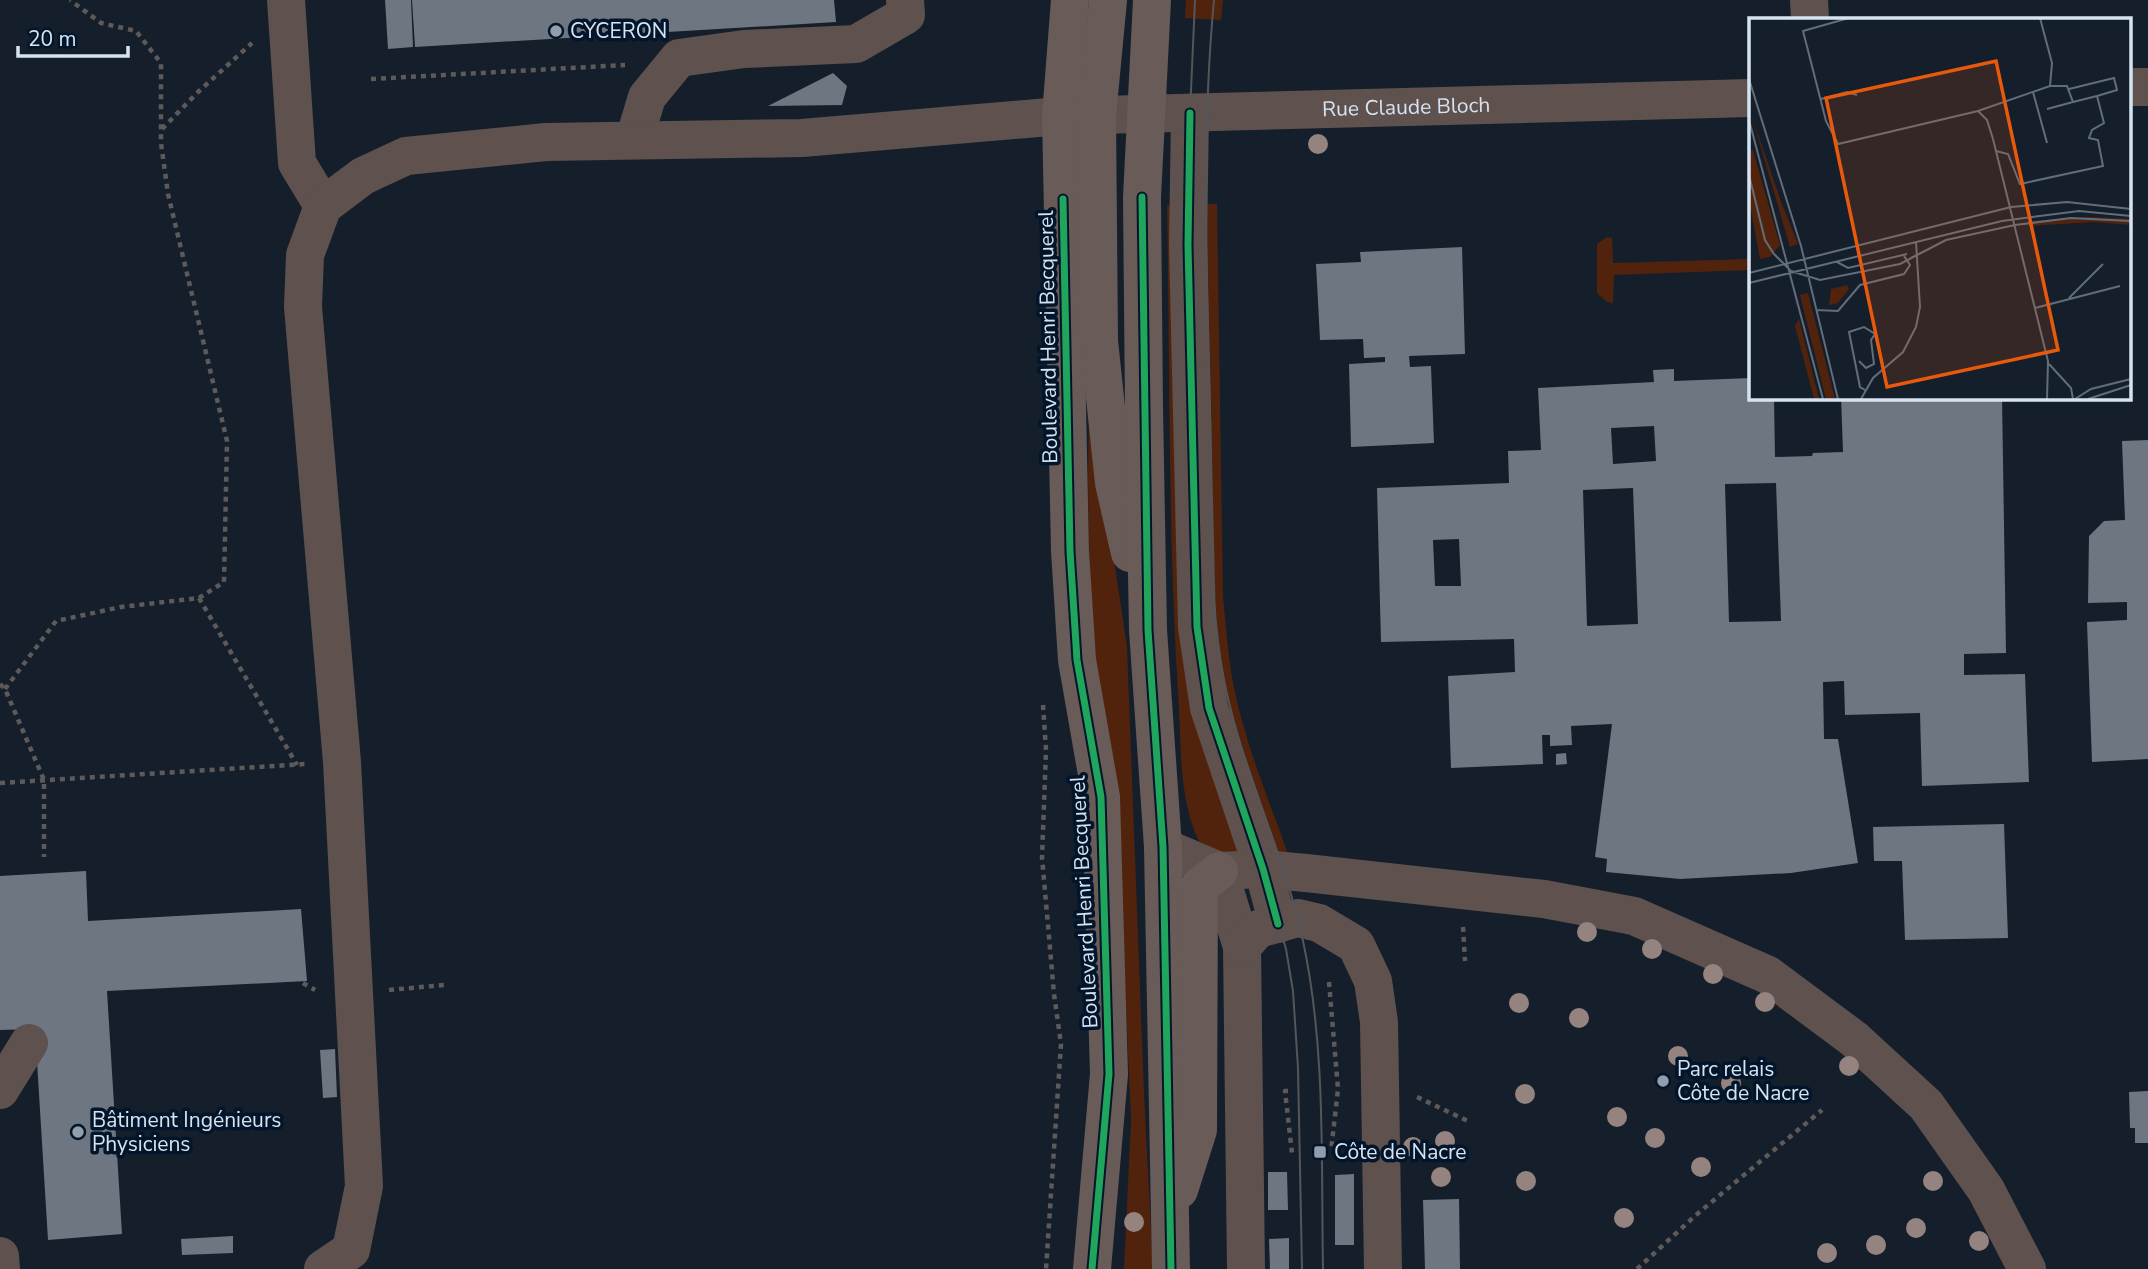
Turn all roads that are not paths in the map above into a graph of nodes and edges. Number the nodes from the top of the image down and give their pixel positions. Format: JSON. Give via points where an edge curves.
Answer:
{"nodes":[{"id":1,"x":905,"y":0,"type":"edge"},
{"id":2,"x":1070,"y":0,"type":"edge"},
{"id":3,"x":1108,"y":0,"type":"edge"},
{"id":4,"x":1152,"y":0,"type":"edge"},
{"id":5,"x":1809,"y":0,"type":"edge"},
{"id":6,"x":287,"y":5,"type":"edge"},
{"id":7,"x":1810,"y":18,"type":"edge"},
{"id":8,"x":2130,"y":87,"type":"edge"},
{"id":9,"x":2148,"y":87,"type":"edge"},
{"id":10,"x":1749,"y":98,"type":"edge"},
{"id":11,"x":1190,"y":113,"type":"junction"},
{"id":12,"x":1145,"y":114,"type":"junction"},
{"id":13,"x":1079,"y":116,"type":"junction"},
{"id":14,"x":634,"y":140,"type":"junction"},
{"id":15,"x":323,"y":206,"type":"junction"},
{"id":16,"x":1148,"y":630,"type":"junction"},
{"id":17,"x":1163,"y":847,"type":"junction"},
{"id":18,"x":1263,"y":869,"type":"junction"},
{"id":19,"x":1219,"y":871,"type":"junction"},
{"id":20,"x":1278,"y":924,"type":"junction"},
{"id":21,"x":1242,"y":947,"type":"junction"},
{"id":22,"x":29,"y":1043,"type":"dead end"},
{"id":23,"x":0,"y":1090,"type":"edge"},
{"id":24,"x":1169,"y":1222,"type":"junction"},
{"id":25,"x":0,"y":1256,"type":"edge"},
{"id":26,"x":2015,"y":1267,"type":"edge"},
{"id":27,"x":1,"y":1269,"type":"edge"},
{"id":28,"x":323,"y":1269,"type":"edge"},
{"id":29,"x":1092,"y":1269,"type":"edge"},
{"id":30,"x":1171,"y":1269,"type":"edge"},
{"id":31,"x":1246,"y":1269,"type":"edge"},
{"id":32,"x":1382,"y":1269,"type":"edge"}],
"edges":[{"from":1,"to":14,"type":"street","via":[[906,15],[856,44],[744,49],[679,58],[647,97]]},
{"from":2,"to":13,"type":"main road","name":"Boulevard Henri Becquerel"},
{"from":3,"to":13,"type":"main road","name":"Boulevard Henri Becquerel"},
{"from":4,"to":12,"type":"main road","name":"Boulevard Henri Becquerel"},
{"from":5,"to":7,"type":"street"},
{"from":6,"to":15,"type":"street","via":[[297,163]]},
{"from":8,"to":9,"type":"street"},
{"from":10,"to":11,"type":"street","name":"Rue Claude Bloch"},
{"from":11,"to":12,"type":"street","name":"Rue Claude Bloch"},
{"from":11,"to":18,"type":"street","via":[[1188,245],[1197,627],[1209,708]]},
{"from":12,"to":13,"type":"street","name":"Rue Claude Bloch"},
{"from":12,"to":16,"type":"main road","name":"Boulevard Henri Becquerel"},
{"from":13,"to":14,"type":"street","name":"Rue Claude Bloch","via":[[802,138]]},
{"from":13,"to":16,"type":"main road","name":"Boulevard Henri Becquerel","via":[[1114,482]]},
{"from":13,"to":29,"type":"main road","name":"Boulevard Henri Becquerel","via":[[1070,551],[1077,660],[1101,797],[1107,1033],[1106,1108]]},
{"from":14,"to":15,"type":"street","name":"Rue Claude Bloch","via":[[546,142],[406,156],[363,176]]},
{"from":15,"to":28,"type":"street","via":[[305,255],[303,307],[342,762],[364,1186],[351,1250]]},
{"from":16,"to":17,"type":"main road","name":"Boulevard Henri Becquerel"},
{"from":17,"to":19,"type":"street"},
{"from":17,"to":24,"type":"main road","name":"Boulevard Henri Becquerel"},
{"from":18,"to":19,"type":"street"},
{"from":18,"to":20,"type":"street"},
{"from":18,"to":26,"type":"street","via":[[1544,899],[1634,916],[1768,975],[1854,1039],[1926,1105],[1986,1190]]},
{"from":19,"to":21,"type":"street"},
{"from":19,"to":24,"type":"main road","via":[[1199,887],[1198,1130]]},
{"from":20,"to":21,"type":"street","via":[[1258,929]]},
{"from":20,"to":32,"type":"street","via":[[1298,918],[1319,923],[1356,945],[1373,981],[1379,1022]]},
{"from":21,"to":31,"type":"street"},
{"from":22,"to":23,"type":"street"},
{"from":24,"to":30,"type":"main road","name":"Boulevard Henri Becquerel"},
{"from":25,"to":27,"type":"street"}]}
